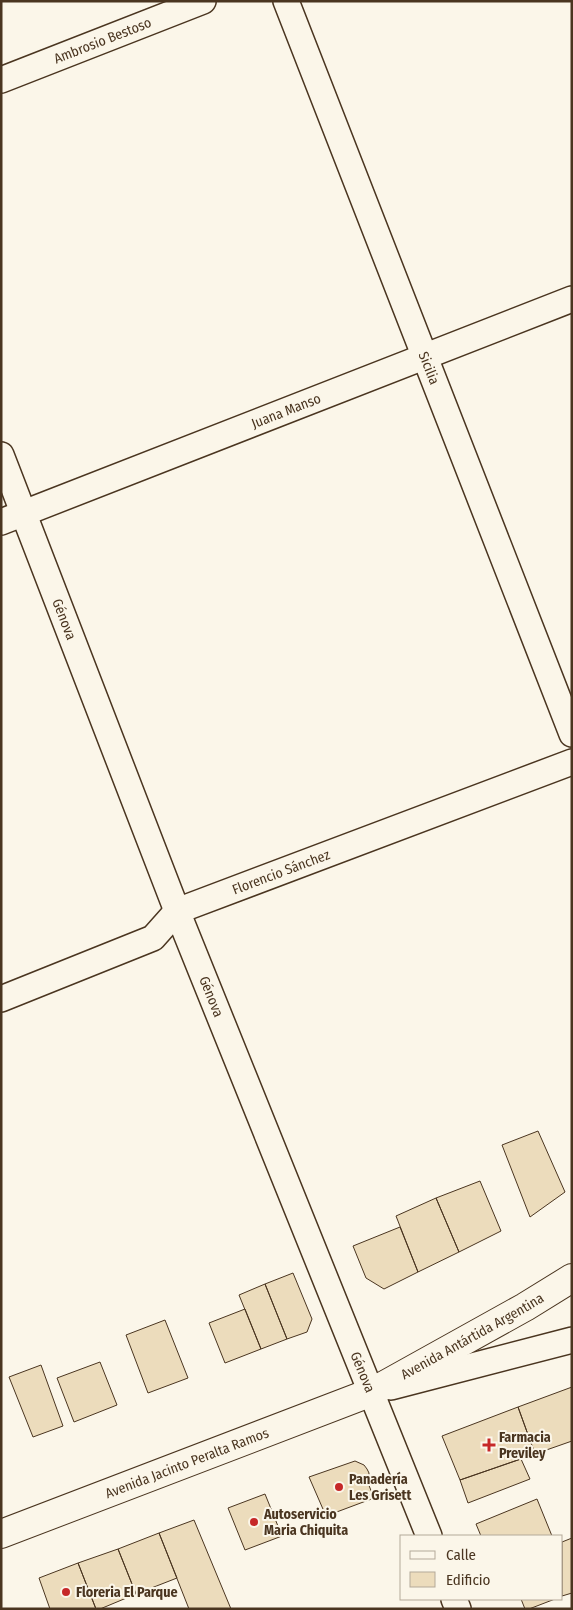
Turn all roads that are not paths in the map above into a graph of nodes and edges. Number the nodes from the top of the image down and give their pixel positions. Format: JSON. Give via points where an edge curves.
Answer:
{"nodes":[{"id":1,"x":204,"y":1,"type":"edge"},
{"id":2,"x":286,"y":1,"type":"edge"},
{"id":3,"x":1,"y":80,"type":"edge"},
{"id":4,"x":572,"y":299,"type":"edge"},
{"id":5,"x":425,"y":357,"type":"junction"},
{"id":6,"x":1,"y":455,"type":"edge"},
{"id":7,"x":24,"y":513,"type":"junction"},
{"id":8,"x":1,"y":522,"type":"edge"},
{"id":9,"x":572,"y":734,"type":"edge"},
{"id":10,"x":572,"y":762,"type":"edge"},
{"id":11,"x":177,"y":911,"type":"junction"},
{"id":12,"x":1,"y":999,"type":"edge"},
{"id":13,"x":572,"y":1278,"type":"edge"},
{"id":14,"x":572,"y":1340,"type":"edge"},
{"id":15,"x":372,"y":1392,"type":"junction"},
{"id":16,"x":1,"y":1534,"type":"edge"},
{"id":17,"x":429,"y":1535,"type":"edge"}],
"edges":[{"from":1,"to":3,"type":"street","name":"Ambrosio Bestoso"},
{"from":2,"to":5,"type":"street","name":"Sicilia"},
{"from":4,"to":5,"type":"street","name":"Juana Manso"},
{"from":5,"to":7,"type":"street","name":"Juana Manso"},
{"from":5,"to":9,"type":"street","name":"Sicilia"},
{"from":6,"to":7,"type":"street","name":"Génova"},
{"from":7,"to":8,"type":"street","name":"Juana Manso"},
{"from":7,"to":11,"type":"street","name":"Génova"},
{"from":10,"to":11,"type":"street","name":"Florencio Sánchez"},
{"from":11,"to":12,"type":"street","name":"Florencio Sánchez","via":[[153,938]]},
{"from":11,"to":15,"type":"street","name":"Génova"},
{"from":13,"to":15,"type":"main road","name":"Avenida Antártida Argentina"},
{"from":14,"to":15,"type":"street"},
{"from":15,"to":16,"type":"main road","name":"Avenida Jacinto Peralta Ramos"},
{"from":15,"to":17,"type":"street","name":"Génova"}]}
